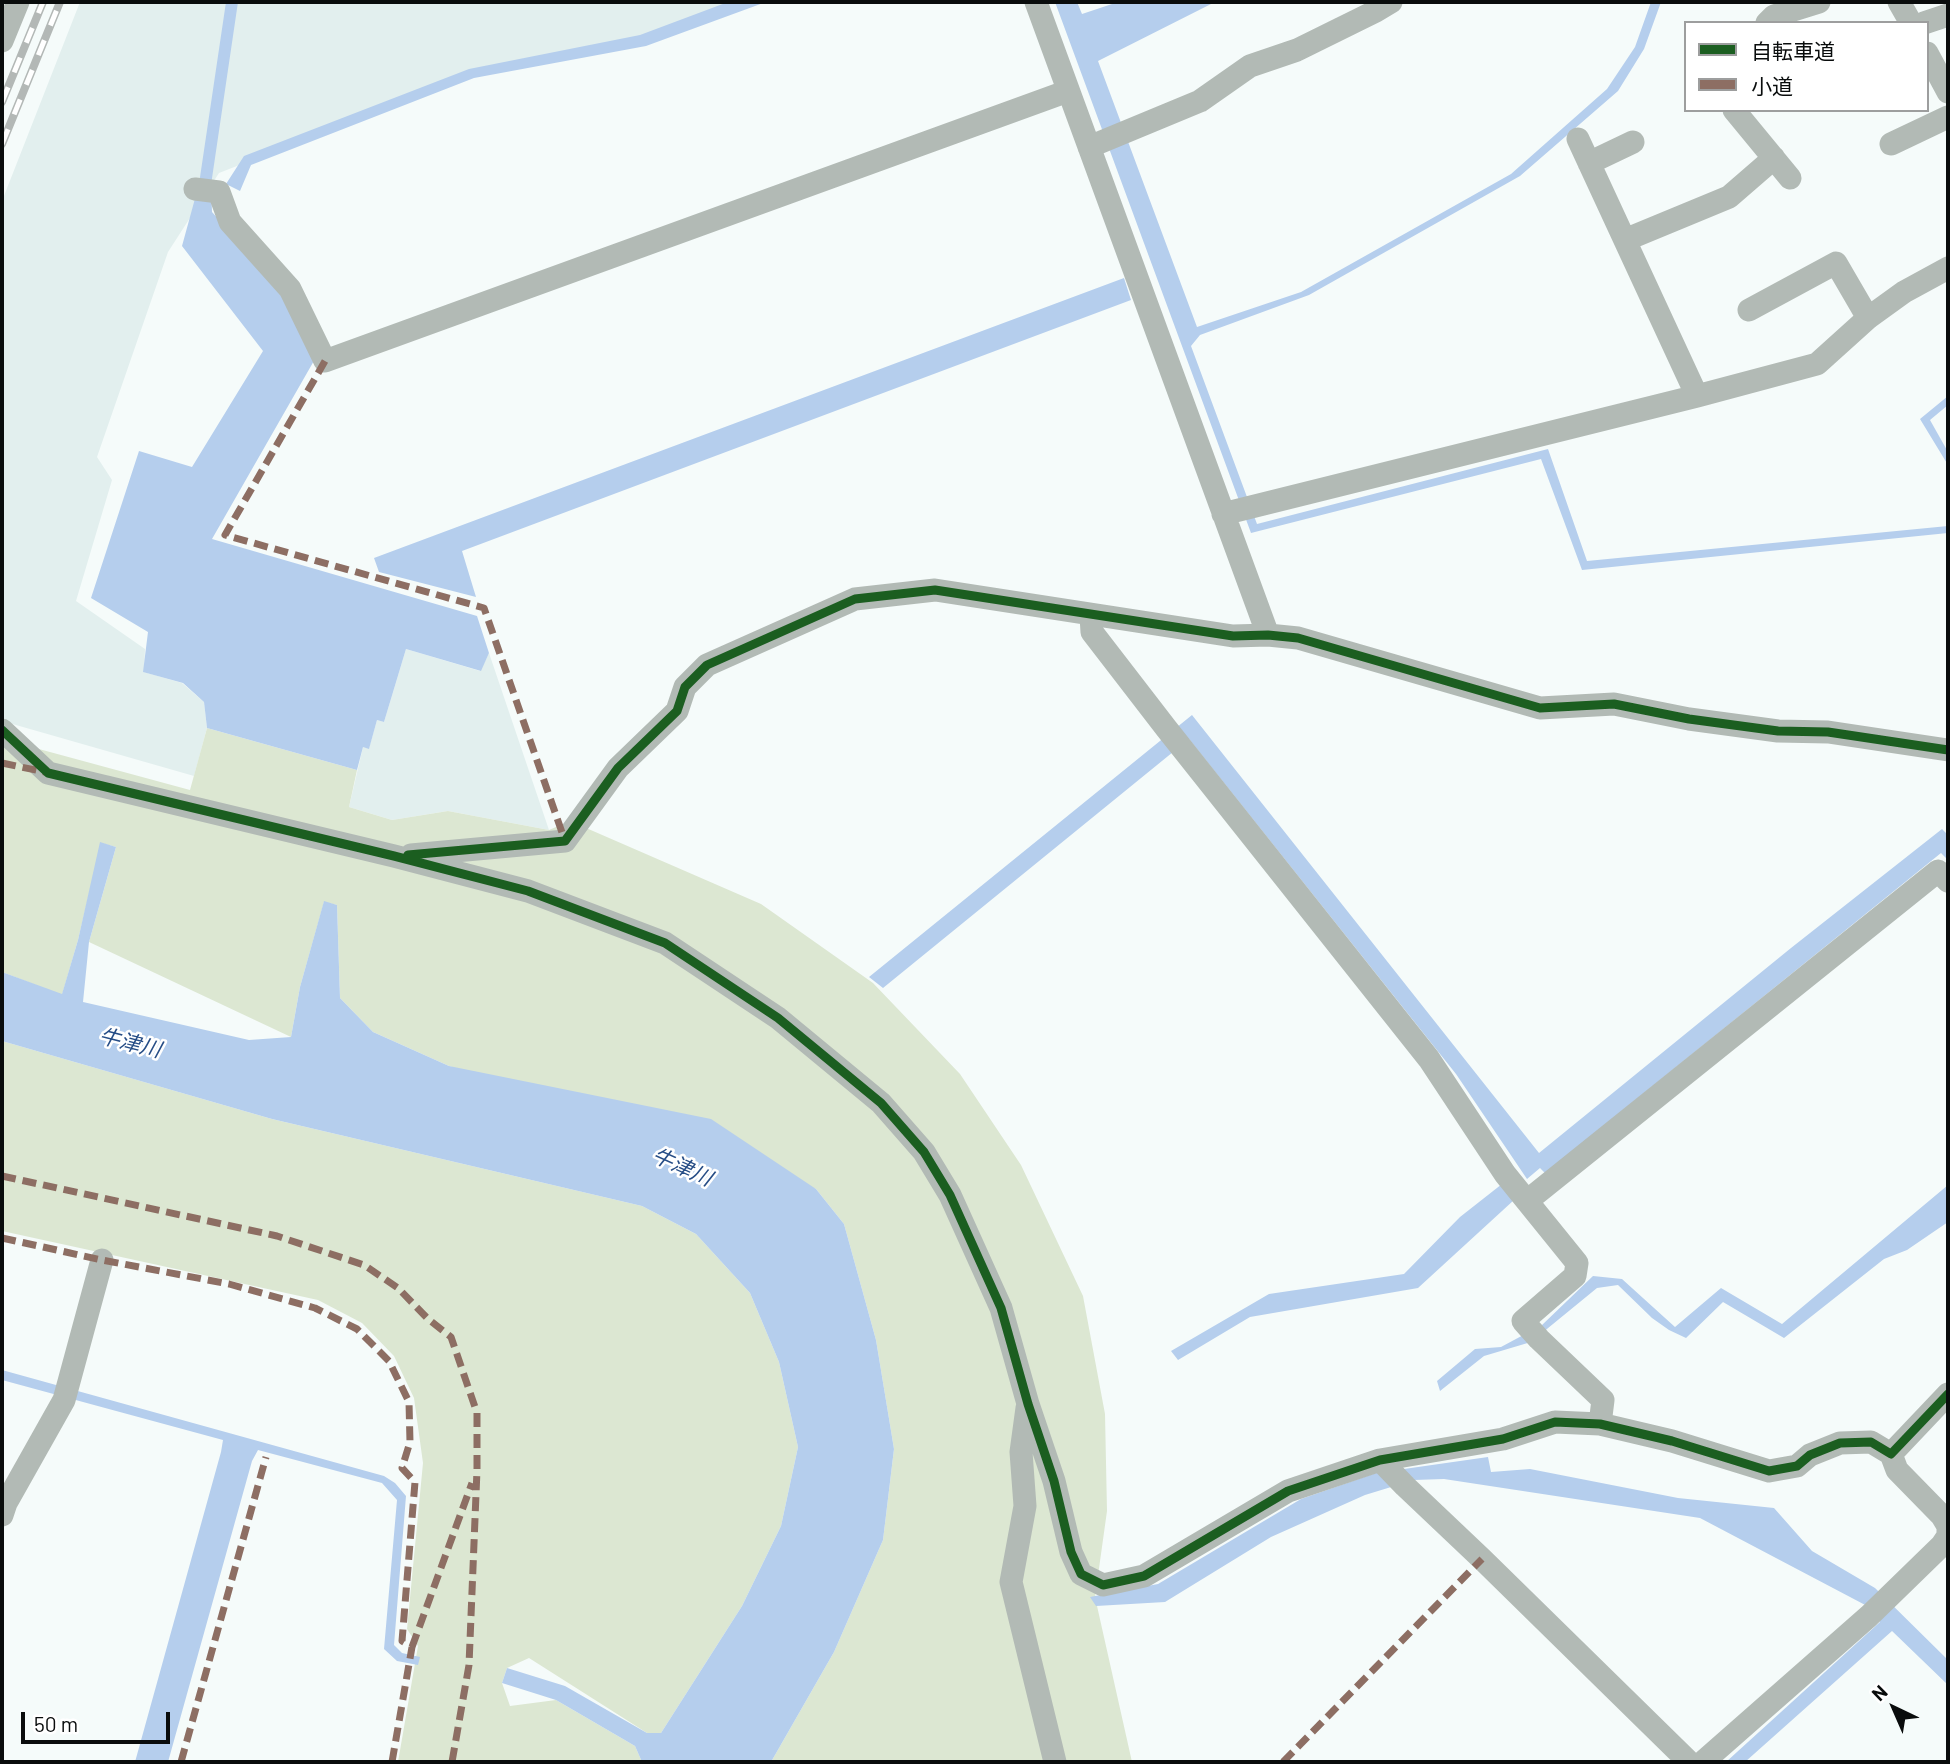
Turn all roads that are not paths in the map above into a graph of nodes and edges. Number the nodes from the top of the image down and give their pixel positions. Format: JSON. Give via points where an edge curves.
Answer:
{"nodes":[{"id":1,"x":19,"y":2,"type":"edge"},
{"id":2,"x":1035,"y":2,"type":"edge"},
{"id":3,"x":1391,"y":2,"type":"edge"},
{"id":4,"x":1819,"y":2,"type":"edge"},
{"id":5,"x":1899,"y":2,"type":"edge"},
{"id":6,"x":1948,"y":15,"type":"edge"},
{"id":7,"x":1769,"y":21,"type":"edge"},
{"id":8,"x":1910,"y":21,"type":"edge"},
{"id":9,"x":1929,"y":21,"type":"edge"},
{"id":10,"x":2,"y":41,"type":"edge"},
{"id":11,"x":1929,"y":58,"type":"edge"},
{"id":12,"x":1068,"y":91,"type":"junction"},
{"id":13,"x":1948,"y":92,"type":"edge"},
{"id":14,"x":1736,"y":112,"type":"edge"},
{"id":15,"x":1948,"y":117,"type":"edge"},
{"id":16,"x":1578,"y":139,"type":"dead end"},
{"id":17,"x":1633,"y":142,"type":"dead end"},
{"id":18,"x":1891,"y":145,"type":"dead end"},
{"id":19,"x":1089,"y":147,"type":"junction"},
{"id":20,"x":1774,"y":158,"type":"junction"},
{"id":21,"x":1589,"y":163,"type":"junction"},
{"id":22,"x":1790,"y":178,"type":"dead end"},
{"id":23,"x":195,"y":189,"type":"dead end"},
{"id":24,"x":1625,"y":240,"type":"junction"},
{"id":25,"x":1948,"y":268,"type":"edge"},
{"id":26,"x":1749,"y":310,"type":"dead end"},
{"id":27,"x":1868,"y":318,"type":"junction"},
{"id":28,"x":1698,"y":396,"type":"junction"},
{"id":29,"x":1238,"y":511,"type":"junction"},
{"id":30,"x":1091,"y":616,"type":"junction"},
{"id":31,"x":1268,"y":635,"type":"junction"},
{"id":32,"x":2,"y":730,"type":"edge"},
{"id":33,"x":1948,"y":750,"type":"edge"},
{"id":34,"x":394,"y":856,"type":"junction"},
{"id":35,"x":1948,"y":881,"type":"edge"},
{"id":36,"x":1527,"y":1201,"type":"junction"},
{"id":37,"x":102,"y":1260,"type":"dead end"},
{"id":38,"x":1948,"y":1394,"type":"edge"},
{"id":39,"x":1028,"y":1404,"type":"junction"},
{"id":40,"x":1600,"y":1424,"type":"junction"},
{"id":41,"x":1891,"y":1454,"type":"junction"},
{"id":42,"x":1380,"y":1460,"type":"junction"},
{"id":43,"x":2,"y":1515,"type":"edge"},
{"id":44,"x":1055,"y":1762,"type":"edge"},
{"id":45,"x":1689,"y":1762,"type":"edge"},
{"id":46,"x":1703,"y":1762,"type":"edge"}],
"edges":[{"from":1,"to":10,"type":"street"},
{"from":2,"to":12,"type":"street"},
{"from":3,"to":19,"type":"street","via":[[1297,50],[1250,66],[1200,101]]},
{"from":4,"to":7,"type":"street"},
{"from":5,"to":8,"type":"street"},
{"from":6,"to":9,"type":"street"},
{"from":11,"to":13,"type":"street"},
{"from":12,"to":19,"type":"street"},
{"from":12,"to":23,"type":"street","via":[[325,361],[290,289],[230,222],[219,192]]},
{"from":14,"to":20,"type":"street"},
{"from":15,"to":18,"type":"street"},
{"from":16,"to":21,"type":"street"},
{"from":17,"to":21,"type":"street"},
{"from":19,"to":29,"type":"street"},
{"from":20,"to":22,"type":"street"},
{"from":20,"to":24,"type":"street","via":[[1729,197]]},
{"from":21,"to":24,"type":"street"},
{"from":24,"to":28,"type":"street"},
{"from":25,"to":27,"type":"street"},
{"from":26,"to":27,"type":"street","via":[[1836,263]]},
{"from":27,"to":28,"type":"street","via":[[1817,364]]},
{"from":28,"to":29,"type":"street"},
{"from":29,"to":31,"type":"street"},
{"from":30,"to":31,"type":"street","via":[[1233,636]]},
{"from":30,"to":34,"type":"street","via":[[935,590],[855,598],[707,665],[685,687],[677,711],[618,768],[565,842]]},
{"from":30,"to":36,"type":"street","via":[[1092,632],[1429,1059]]},
{"from":31,"to":33,"type":"street","via":[[1298,638],[1540,708],[1615,704],[1689,719],[1778,731],[1828,732]]},
{"from":32,"to":34,"type":"street","via":[[48,773]]},
{"from":34,"to":39,"type":"street","via":[[528,891],[665,943],[779,1018],[881,1103],[924,1152],[950,1195],[1001,1308]]},
{"from":35,"to":36,"type":"street","via":[[1938,871]]},
{"from":36,"to":40,"type":"street","via":[[1577,1264],[1575,1276],[1523,1321],[1603,1400]]},
{"from":37,"to":43,"type":"street","via":[[66,1393]]},
{"from":38,"to":41,"type":"street"},
{"from":39,"to":42,"type":"street","via":[[1054,1480],[1071,1552],[1081,1574],[1103,1585],[1144,1576],[1288,1491]]},
{"from":39,"to":44,"type":"street","via":[[1021,1452],[1025,1506],[1011,1582]]},
{"from":40,"to":41,"type":"street","via":[[1769,1471],[1797,1466],[1840,1443],[1871,1443]]},
{"from":40,"to":42,"type":"street","via":[[1555,1422],[1503,1439]]},
{"from":41,"to":46,"type":"street","via":[[1897,1470],[1942,1516],[1948,1536],[1869,1616]]},
{"from":42,"to":45,"type":"street"}]}
